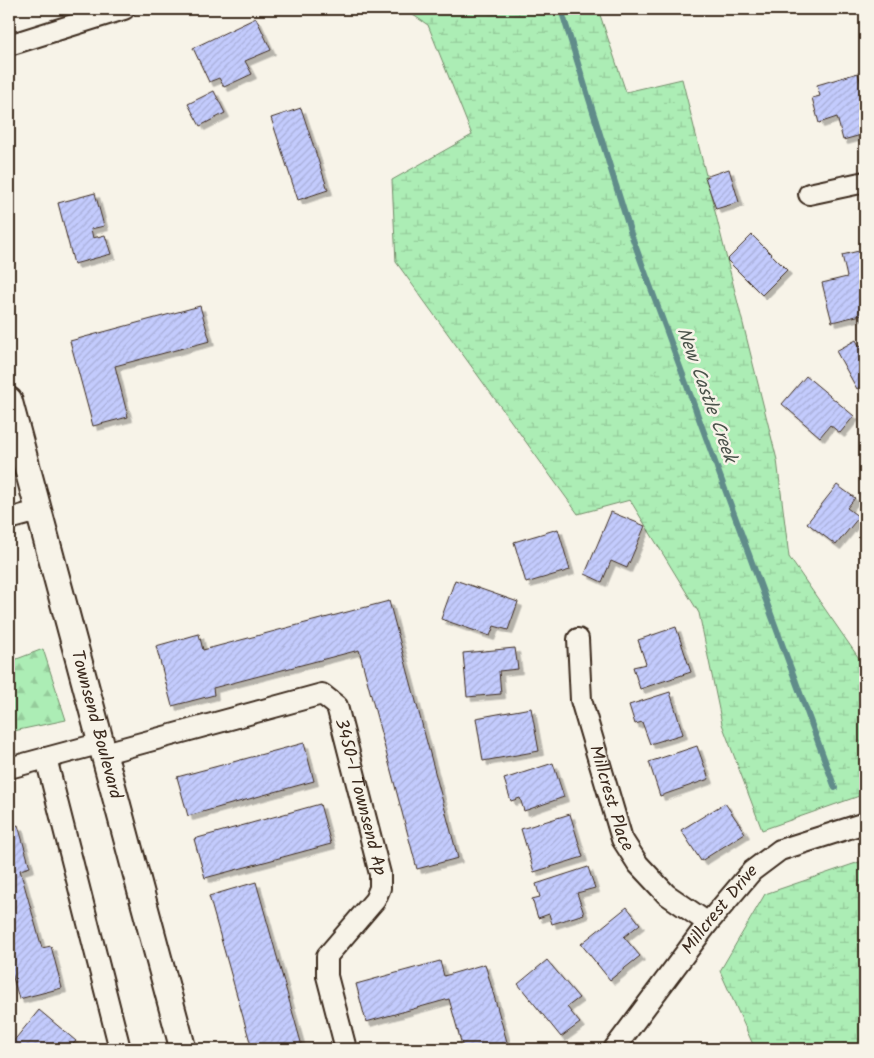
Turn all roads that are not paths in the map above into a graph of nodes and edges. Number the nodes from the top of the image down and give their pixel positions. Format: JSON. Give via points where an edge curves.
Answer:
{"nodes":[{"id":1,"x":124,"y":9,"type":"edge"},
{"id":2,"x":9,"y":45,"type":"edge"},
{"id":3,"x":865,"y":182,"type":"edge"},
{"id":4,"x":809,"y":194,"type":"dead end"},
{"id":5,"x":9,"y":400,"type":"edge"},
{"id":6,"x":38,"y":511,"type":"junction"},
{"id":7,"x":9,"y":519,"type":"edge"},
{"id":8,"x":578,"y":639,"type":"dead end"},
{"id":9,"x":104,"y":748,"type":"junction"},
{"id":10,"x":46,"y":758,"type":"junction"},
{"id":11,"x":9,"y":768,"type":"edge"},
{"id":12,"x":865,"y":823,"type":"edge"},
{"id":13,"x":708,"y":923,"type":"junction"},
{"id":14,"x":120,"y":1049,"type":"edge"},
{"id":15,"x":183,"y":1049,"type":"edge"},
{"id":16,"x":346,"y":1049,"type":"edge"},
{"id":17,"x":614,"y":1049,"type":"edge"}],
"edges":[{"from":1,"to":2,"type":"street"},
{"from":3,"to":4,"type":"street"},
{"from":5,"to":6,"type":"street","name":"Townsend Boulevard"},
{"from":6,"to":7,"type":"street"},
{"from":6,"to":9,"type":"street","name":"Townsend Boulevard"},
{"from":8,"to":13,"type":"street","name":"Millcrest Place","via":[[580,700],[622,839],[638,864],[666,894]]},
{"from":9,"to":10,"type":"street"},
{"from":9,"to":15,"type":"street","name":"Townsend Boulevard"},
{"from":9,"to":16,"type":"street","name":"3450-1 Townsend Ap","via":[[322,694],[337,706],[380,874],[380,888],[375,900],[327,956],[327,976]]},
{"from":10,"to":11,"type":"street"},
{"from":10,"to":14,"type":"street"},
{"from":12,"to":13,"type":"street","name":"Millcrest Drive","via":[[780,850],[752,871]]},
{"from":13,"to":17,"type":"street","name":"Millcrest Drive"}]}
